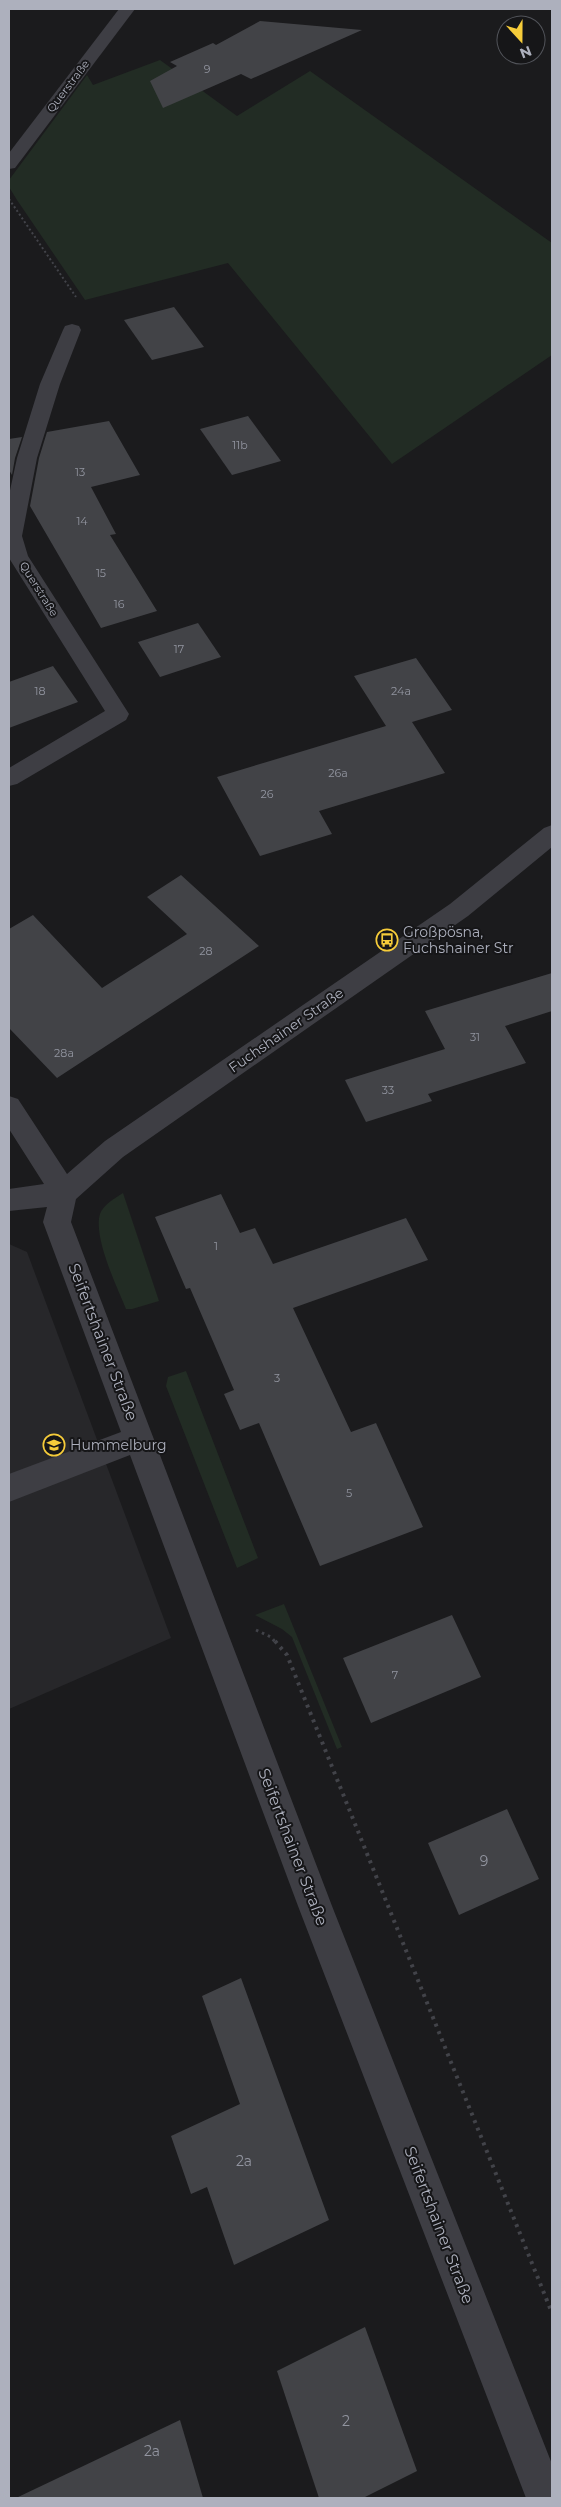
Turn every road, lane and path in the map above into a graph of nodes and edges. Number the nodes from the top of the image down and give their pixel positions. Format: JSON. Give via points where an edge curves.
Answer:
{"nodes":[{"id":1,"x":127,"y":9,"type":"edge"},
{"id":2,"x":9,"y":164,"type":"edge"},
{"id":3,"x":9,"y":199,"type":"edge"},
{"id":4,"x":72,"y":330,"type":"joint"},
{"id":5,"x":9,"y":778,"type":"edge"},
{"id":6,"x":552,"y":834,"type":"edge"},
{"id":7,"x":9,"y":1107,"type":"edge"},
{"id":8,"x":64,"y":1193,"type":"junction"},
{"id":9,"x":9,"y":1200,"type":"edge"},
{"id":10,"x":140,"y":1438,"type":"junction"},
{"id":11,"x":9,"y":1488,"type":"edge"},
{"id":12,"x":215,"y":1638,"type":"junction"},
{"id":13,"x":552,"y":2313,"type":"edge"},
{"id":14,"x":546,"y":2498,"type":"edge"}],
"edges":[{"from":1,"to":2,"type":"street","name":"Querstraße"},
{"from":3,"to":4,"type":"path","via":[[83,309]]},
{"from":4,"to":5,"type":"street","name":"Querstraße","via":[[50,384],[27,458],[12,536],[18,556],[118,714]]},
{"from":6,"to":8,"type":"street","name":"Fuchshainer Straße","via":[[460,910],[114,1149]]},
{"from":7,"to":8,"type":"street"},
{"from":8,"to":9,"type":"street"},
{"from":8,"to":10,"type":"street","name":"Seifertshainer Straße","via":[[57,1222]]},
{"from":10,"to":11,"type":"street"},
{"from":10,"to":12,"type":"street","name":"Seifertshainer Straße"},
{"from":12,"to":13,"type":"path","via":[[252,1628],[271,1637],[287,1655]]},
{"from":12,"to":14,"type":"street","name":"Seifertshainer Straße","via":[[315,1906]]}]}
